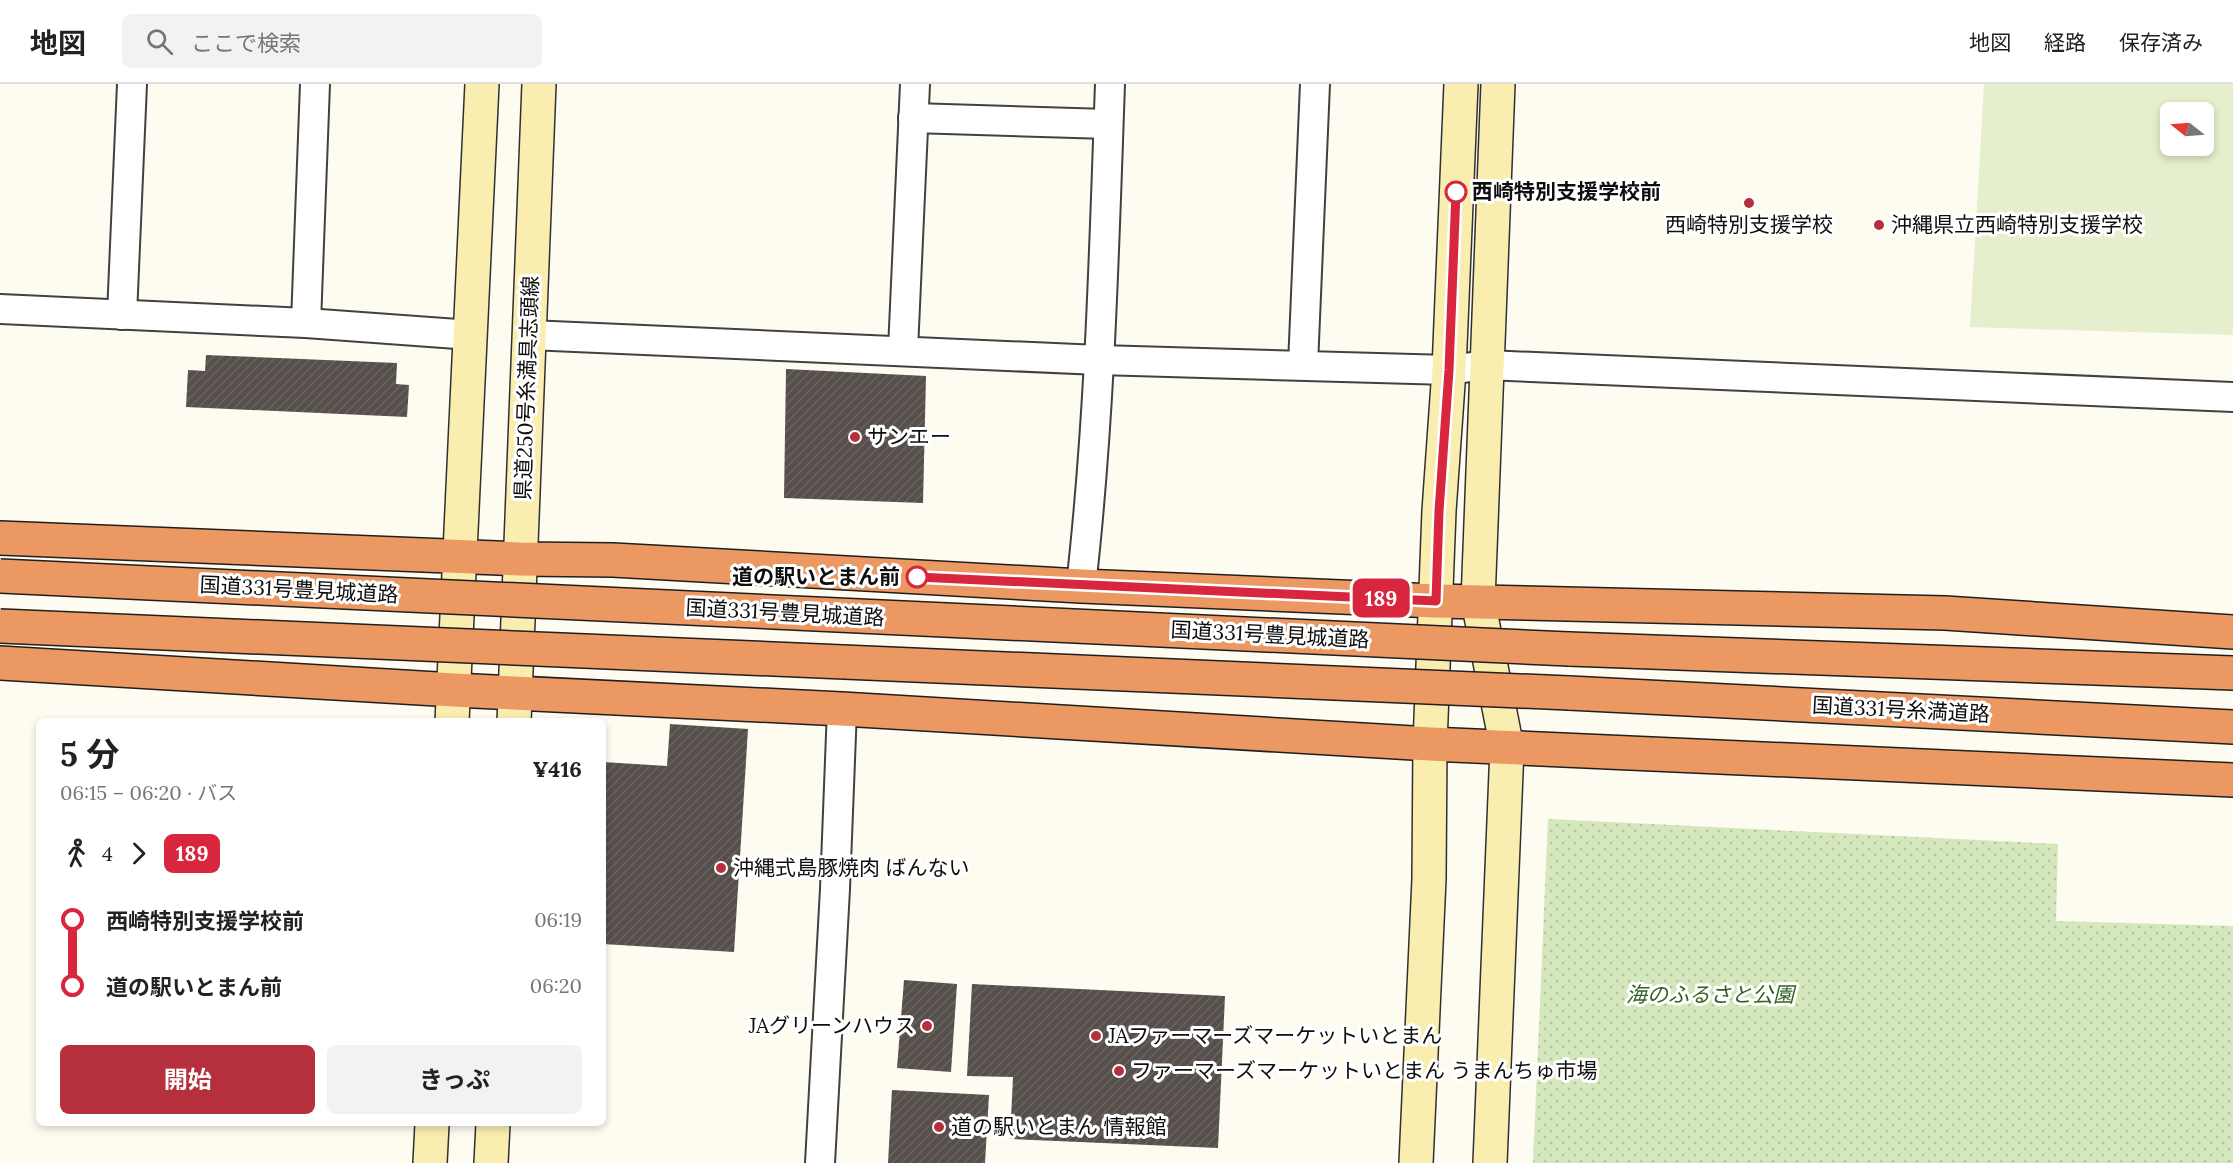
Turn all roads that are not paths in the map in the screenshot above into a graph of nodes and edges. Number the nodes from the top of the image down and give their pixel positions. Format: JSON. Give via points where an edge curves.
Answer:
{"nodes":[{"id":1,"x":132,"y":84,"type":"edge"},
{"id":2,"x":315,"y":84,"type":"edge"},
{"id":3,"x":482,"y":84,"type":"edge"},
{"id":4,"x":539,"y":84,"type":"edge"},
{"id":5,"x":915,"y":84,"type":"edge"},
{"id":6,"x":1110,"y":84,"type":"edge"},
{"id":7,"x":1315,"y":84,"type":"edge"},
{"id":8,"x":1461,"y":84,"type":"edge"},
{"id":9,"x":1498,"y":84,"type":"edge"},
{"id":10,"x":913,"y":118,"type":"junction"},
{"id":11,"x":1108,"y":124,"type":"junction"},
{"id":12,"x":0,"y":309,"type":"edge"},
{"id":13,"x":122,"y":315,"type":"junction"},
{"id":14,"x":306,"y":323,"type":"junction"},
{"id":15,"x":471,"y":335,"type":"junction"},
{"id":16,"x":529,"y":335,"type":"junction"},
{"id":17,"x":903,"y":350,"type":"junction"},
{"id":18,"x":1100,"y":360,"type":"junction"},
{"id":19,"x":1303,"y":365,"type":"junction"},
{"id":20,"x":1486,"y":365,"type":"junction"},
{"id":21,"x":1449,"y":370,"type":"junction"},
{"id":22,"x":2233,"y":397,"type":"edge"},
{"id":23,"x":0,"y":538,"type":"edge"},
{"id":24,"x":459,"y":556,"type":"junction"},
{"id":25,"x":520,"y":559,"type":"junction"},
{"id":26,"x":0,"y":576,"type":"edge"},
{"id":27,"x":1081,"y":586,"type":"junction"},
{"id":28,"x":1436,"y":601,"type":"junction"},
{"id":29,"x":1478,"y":601,"type":"junction"},
{"id":30,"x":2233,"y":612,"type":"edge"},
{"id":31,"x":1945,"y":613,"type":"junction"},
{"id":32,"x":0,"y":626,"type":"edge"},
{"id":33,"x":2233,"y":632,"type":"edge"},
{"id":34,"x":0,"y":663,"type":"edge"},
{"id":35,"x":2233,"y":673,"type":"edge"},
{"id":36,"x":453,"y":706,"type":"edge"},
{"id":37,"x":515,"y":707,"type":"edge"},
{"id":38,"x":842,"y":709,"type":"junction"},
{"id":39,"x":2233,"y":727,"type":"edge"},
{"id":40,"x":1430,"y":744,"type":"junction"},
{"id":41,"x":1507,"y":748,"type":"junction"},
{"id":42,"x":2233,"y":780,"type":"edge"},
{"id":43,"x":432,"y":1126,"type":"edge"},
{"id":44,"x":493,"y":1126,"type":"edge"},
{"id":45,"x":430,"y":1163,"type":"edge"},
{"id":46,"x":491,"y":1163,"type":"edge"},
{"id":47,"x":820,"y":1163,"type":"edge"},
{"id":48,"x":1416,"y":1163,"type":"edge"},
{"id":49,"x":1490,"y":1163,"type":"edge"}],
"edges":[{"from":1,"to":13,"type":"street"},
{"from":2,"to":14,"type":"street"},
{"from":3,"to":15,"type":"street"},
{"from":4,"to":16,"type":"street","name":"県道250号糸満具志頭線"},
{"from":5,"to":10,"type":"street"},
{"from":6,"to":11,"type":"street"},
{"from":7,"to":19,"type":"street"},
{"from":8,"to":21,"type":"street"},
{"from":9,"to":20,"type":"street"},
{"from":10,"to":11,"type":"street"},
{"from":10,"to":17,"type":"street"},
{"from":11,"to":18,"type":"street"},
{"from":12,"to":13,"type":"street"},
{"from":13,"to":14,"type":"street"},
{"from":14,"to":15,"type":"street"},
{"from":15,"to":24,"type":"street"},
{"from":16,"to":17,"type":"street"},
{"from":16,"to":25,"type":"street","name":"県道250号糸満具志頭線"},
{"from":17,"to":18,"type":"street"},
{"from":18,"to":19,"type":"street"},
{"from":18,"to":27,"type":"street","via":[[1090,515]]},
{"from":19,"to":21,"type":"street"},
{"from":20,"to":21,"type":"street"},
{"from":20,"to":22,"type":"street"},
{"from":20,"to":29,"type":"street"},
{"from":21,"to":28,"type":"street"},
{"from":23,"to":24,"type":"highway"},
{"from":24,"to":25,"type":"highway"},
{"from":24,"to":36,"type":"street"},
{"from":25,"to":27,"type":"highway","via":[[612,560]]},
{"from":25,"to":37,"type":"street","name":"県道250号糸満具志頭線"},
{"from":26,"to":35,"type":"highway","name":"国道331号豊見城道路","bridge":true,"via":[[1569,649]]},
{"from":27,"to":28,"type":"highway"},
{"from":28,"to":29,"type":"highway"},
{"from":28,"to":40,"type":"street"},
{"from":29,"to":31,"type":"highway"},
{"from":29,"to":41,"type":"street"},
{"from":30,"to":31,"type":"highway"},
{"from":31,"to":33,"type":"highway"},
{"from":32,"to":39,"type":"highway","name":"国道331号糸満道路","bridge":true,"via":[[1569,693]]},
{"from":34,"to":36,"type":"highway"},
{"from":36,"to":37,"type":"highway"},
{"from":37,"to":38,"type":"highway"},
{"from":38,"to":40,"type":"highway"},
{"from":38,"to":47,"type":"street"},
{"from":40,"to":41,"type":"highway"},
{"from":40,"to":48,"type":"street","via":[[1429,879]]},
{"from":41,"to":42,"type":"highway"},
{"from":41,"to":49,"type":"street"},
{"from":43,"to":45,"type":"street"},
{"from":44,"to":46,"type":"street"}]}
